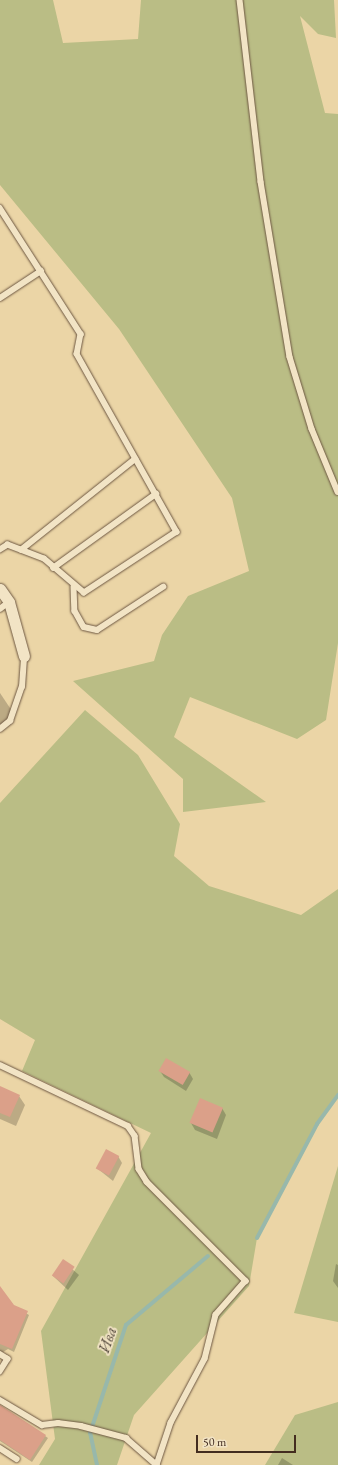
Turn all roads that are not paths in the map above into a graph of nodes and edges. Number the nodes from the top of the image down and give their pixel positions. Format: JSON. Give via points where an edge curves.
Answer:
{"nodes":[{"id":1,"x":240,"y":0,"type":"edge"},
{"id":2,"x":0,"y":208,"type":"edge"},
{"id":3,"x":41,"y":271,"type":"junction"},
{"id":4,"x":0,"y":298,"type":"edge"},
{"id":5,"x":135,"y":459,"type":"junction"},
{"id":6,"x":338,"y":492,"type":"edge"},
{"id":7,"x":156,"y":494,"type":"junction"},
{"id":8,"x":0,"y":550,"type":"edge"},
{"id":9,"x":21,"y":550,"type":"junction"},
{"id":10,"x":54,"y":568,"type":"junction"},
{"id":11,"x":74,"y":587,"type":"junction"},
{"id":12,"x":163,"y":587,"type":"dead end"},
{"id":13,"x":0,"y":589,"type":"edge"},
{"id":14,"x":9,"y":602,"type":"junction"},
{"id":15,"x":0,"y":609,"type":"edge"},
{"id":16,"x":24,"y":656,"type":"joint"},
{"id":17,"x":0,"y":729,"type":"edge"},
{"id":18,"x":0,"y":1065,"type":"edge"},
{"id":19,"x":0,"y":1354,"type":"edge"},
{"id":20,"x":0,"y":1372,"type":"edge"},
{"id":21,"x":0,"y":1400,"type":"edge"},
{"id":22,"x":0,"y":1448,"type":"edge"},
{"id":23,"x":17,"y":1459,"type":"dead end"},
{"id":24,"x":157,"y":1465,"type":"edge"}],
"edges":[{"from":1,"to":6,"type":"lane","via":[[261,182],[290,357],[312,429]]},
{"from":2,"to":3,"type":"lane"},
{"from":3,"to":4,"type":"lane"},
{"from":3,"to":5,"type":"lane","via":[[81,334],[77,354]]},
{"from":5,"to":7,"type":"lane"},
{"from":5,"to":9,"type":"lane"},
{"from":7,"to":10,"type":"lane"},
{"from":7,"to":11,"type":"lane","via":[[177,532],[84,593]]},
{"from":8,"to":9,"type":"lane","via":[[8,545]]},
{"from":9,"to":10,"type":"lane","via":[[44,559]]},
{"from":10,"to":11,"type":"lane"},
{"from":11,"to":12,"type":"lane","via":[[75,611],[84,627],[97,630]]},
{"from":13,"to":14,"type":"street"},
{"from":14,"to":15,"type":"lane"},
{"from":14,"to":16,"type":"street"},
{"from":16,"to":17,"type":"lane","via":[[22,687],[10,720]]},
{"from":18,"to":24,"type":"lane","via":[[128,1126],[134,1136],[136,1161],[142,1175],[246,1281],[216,1315],[205,1359],[171,1423]]},
{"from":19,"to":20,"type":"lane","via":[[8,1359]]},
{"from":21,"to":24,"type":"lane","via":[[42,1425],[58,1423],[81,1426],[126,1438]]},
{"from":22,"to":23,"type":"lane"}]}
